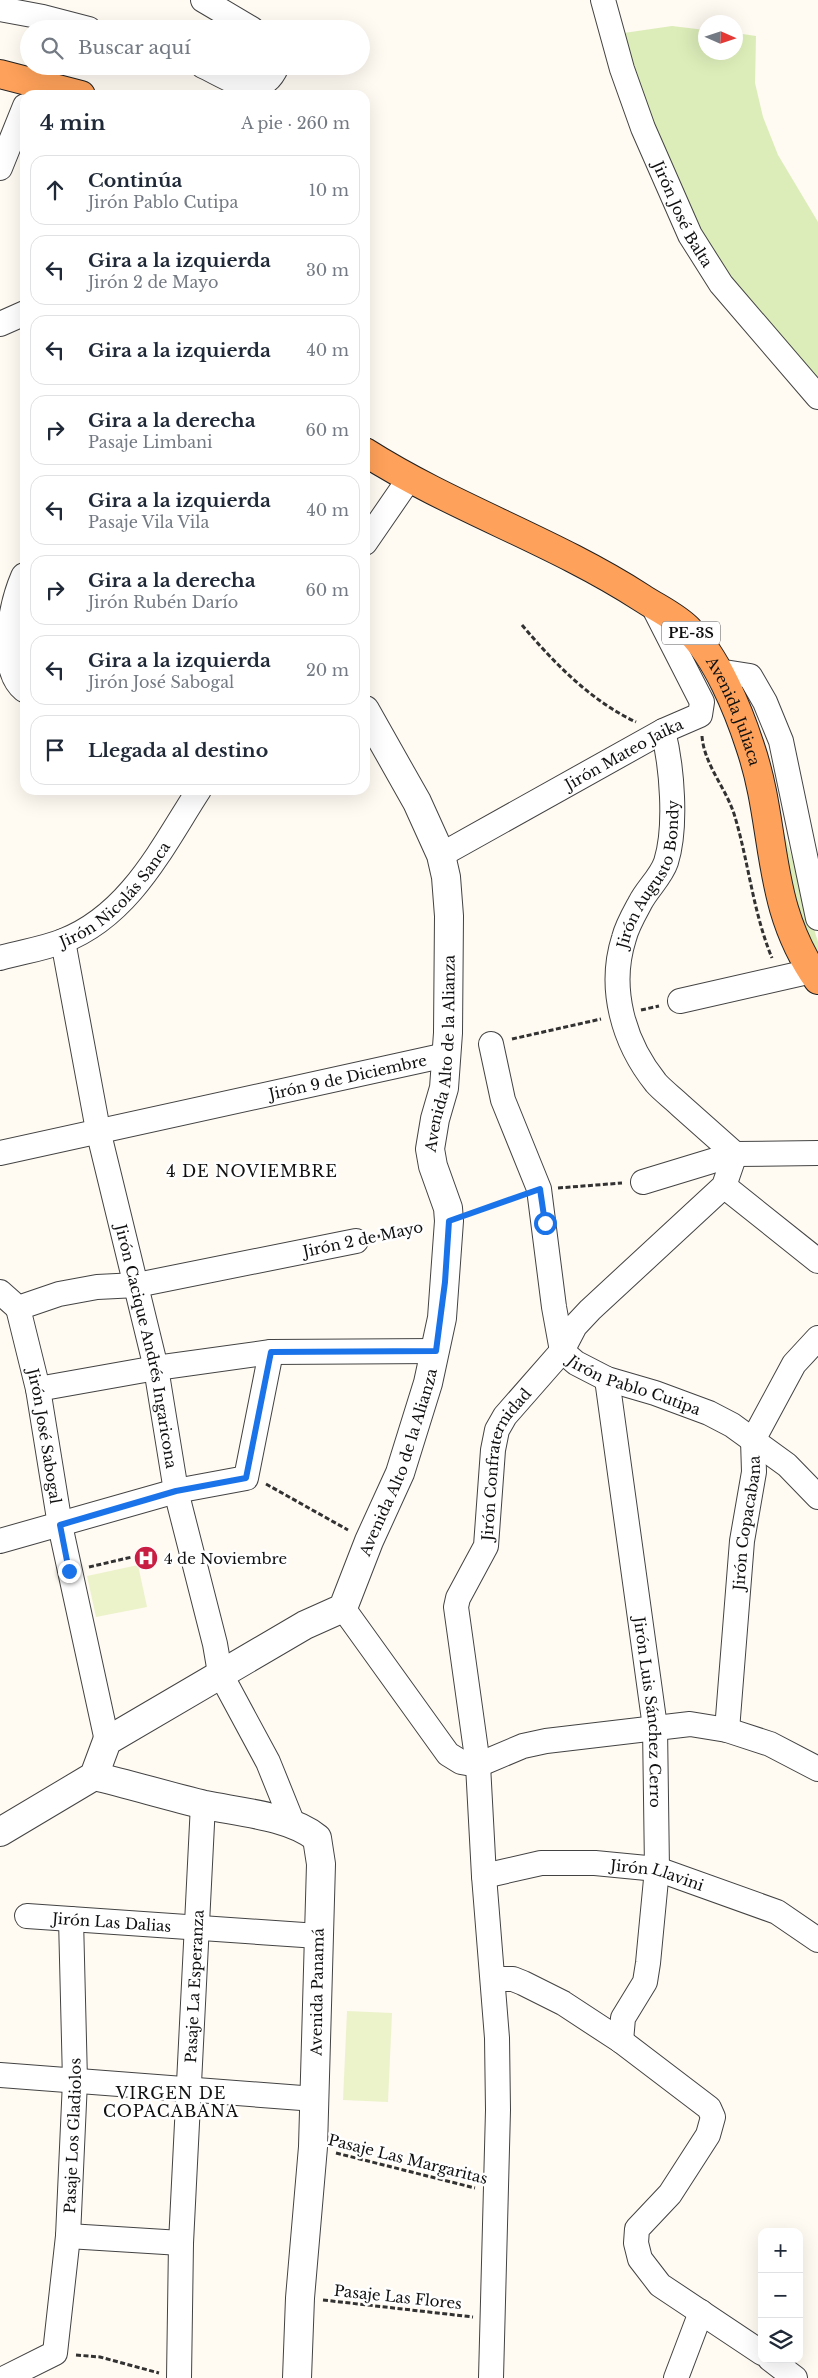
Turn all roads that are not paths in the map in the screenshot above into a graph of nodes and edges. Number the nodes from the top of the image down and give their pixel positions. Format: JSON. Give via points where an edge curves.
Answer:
{"nodes":[{"id":1,"x":204,"y":0,"type":"edge"},
{"id":2,"x":603,"y":0,"type":"edge"},
{"id":3,"x":0,"y":10,"type":"edge"},
{"id":4,"x":54,"y":20,"type":"edge"},
{"id":5,"x":237,"y":20,"type":"edge"},
{"id":6,"x":0,"y":74,"type":"edge"},
{"id":7,"x":223,"y":75,"type":"edge"},
{"id":8,"x":273,"y":75,"type":"edge"},
{"id":9,"x":22,"y":90,"type":"edge"},
{"id":10,"x":20,"y":118,"type":"edge"},
{"id":11,"x":0,"y":168,"type":"edge"},
{"id":12,"x":20,"y":315,"type":"edge"},
{"id":13,"x":0,"y":324,"type":"edge"},
{"id":14,"x":818,"y":397,"type":"edge"},
{"id":15,"x":370,"y":455,"type":"edge"},
{"id":16,"x":409,"y":479,"type":"junction"},
{"id":17,"x":370,"y":536,"type":"edge"},
{"id":18,"x":20,"y":590,"type":"edge"},
{"id":19,"x":653,"y":606,"type":"junction"},
{"id":20,"x":718,"y":671,"type":"junction"},
{"id":21,"x":20,"y":683,"type":"edge"},
{"id":22,"x":370,"y":719,"type":"edge"},
{"id":23,"x":663,"y":731,"type":"junction"},
{"id":24,"x":196,"y":795,"type":"edge"},
{"id":25,"x":441,"y":855,"type":"junction"},
{"id":26,"x":818,"y":918,"type":"edge"},
{"id":27,"x":63,"y":941,"type":"junction"},
{"id":28,"x":0,"y":958,"type":"edge"},
{"id":29,"x":815,"y":975,"type":"edge"},
{"id":30,"x":680,"y":1002,"type":"road end"},
{"id":31,"x":491,"y":1044,"type":"road end"},
{"id":32,"x":446,"y":1055,"type":"junction"},
{"id":33,"x":98,"y":1130,"type":"junction"},
{"id":34,"x":0,"y":1153,"type":"edge"},
{"id":35,"x":818,"y":1153,"type":"edge"},
{"id":36,"x":735,"y":1154,"type":"junction"},
{"id":37,"x":642,"y":1182,"type":"road end"},
{"id":38,"x":724,"y":1186,"type":"junction"},
{"id":39,"x":356,"y":1241,"type":"road end"},
{"id":40,"x":818,"y":1261,"type":"edge"},
{"id":41,"x":137,"y":1285,"type":"junction"},
{"id":42,"x":0,"y":1292,"type":"edge"},
{"id":43,"x":18,"y":1308,"type":"junction"},
{"id":44,"x":818,"y":1338,"type":"edge"},
{"id":45,"x":436,"y":1351,"type":"junction"},
{"id":46,"x":562,"y":1351,"type":"junction"},
{"id":47,"x":271,"y":1352,"type":"junction"},
{"id":48,"x":156,"y":1368,"type":"junction"},
{"id":49,"x":607,"y":1379,"type":"junction"},
{"id":50,"x":38,"y":1389,"type":"junction"},
{"id":51,"x":753,"y":1440,"type":"junction"},
{"id":52,"x":176,"y":1491,"type":"junction"},
{"id":53,"x":817,"y":1494,"type":"edge"},
{"id":54,"x":60,"y":1525,"type":"junction"},
{"id":55,"x":0,"y":1541,"type":"edge"},
{"id":56,"x":343,"y":1608,"type":"junction"},
{"id":57,"x":220,"y":1674,"type":"junction"},
{"id":58,"x":655,"y":1727,"type":"junction"},
{"id":59,"x":727,"y":1730,"type":"junction"},
{"id":60,"x":107,"y":1741,"type":"junction"},
{"id":61,"x":478,"y":1766,"type":"junction"},
{"id":62,"x":818,"y":1769,"type":"edge"},
{"id":63,"x":94,"y":1776,"type":"junction"},
{"id":64,"x":202,"y":1804,"type":"junction"},
{"id":65,"x":293,"y":1824,"type":"junction"},
{"id":66,"x":0,"y":1832,"type":"edge"},
{"id":67,"x":657,"y":1870,"type":"junction"},
{"id":68,"x":484,"y":1876,"type":"junction"},
{"id":69,"x":27,"y":1916,"type":"dead end"},
{"id":70,"x":71,"y":1919,"type":"junction"},
{"id":71,"x":195,"y":1928,"type":"junction"},
{"id":72,"x":318,"y":1936,"type":"junction"},
{"id":73,"x":818,"y":1940,"type":"edge"},
{"id":74,"x":494,"y":1979,"type":"junction"},
{"id":75,"x":621,"y":2041,"type":"junction"},
{"id":76,"x":0,"y":2074,"type":"edge"},
{"id":77,"x":75,"y":2081,"type":"junction"},
{"id":78,"x":188,"y":2088,"type":"junction"},
{"id":79,"x":315,"y":2099,"type":"junction"},
{"id":80,"x":68,"y":2236,"type":"junction"},
{"id":81,"x":181,"y":2243,"type":"junction"},
{"id":82,"x":701,"y":2312,"type":"junction"},
{"id":83,"x":758,"y":2351,"type":"edge"},
{"id":84,"x":775,"y":2363,"type":"edge"},
{"id":85,"x":171,"y":2376,"type":"edge"},
{"id":86,"x":5,"y":2378,"type":"edge"},
{"id":87,"x":297,"y":2378,"type":"edge"},
{"id":88,"x":491,"y":2378,"type":"edge"},
{"id":89,"x":676,"y":2378,"type":"edge"},
{"id":90,"x":795,"y":2378,"type":"edge"}],
"edges":[{"from":1,"to":5,"type":"street"},
{"from":2,"to":14,"type":"street","name":"Jirón José Balta","via":[[643,128],[690,235],[721,284]]},
{"from":3,"to":4,"type":"street"},
{"from":6,"to":9,"type":"highway"},
{"from":7,"to":8,"type":"street","via":[[255,87],[264,85]]},
{"from":10,"to":11,"type":"street"},
{"from":12,"to":13,"type":"street"},
{"from":15,"to":16,"type":"highway","name":"Avenida Juliaca","number":"PE-3S"},
{"from":16,"to":17,"type":"street"},
{"from":16,"to":19,"type":"highway","name":"Avenida Juliaca","number":"PE-3S","via":[[605,574]]},
{"from":18,"to":21,"type":"street","via":[[13,609],[9,646],[13,675]]},
{"from":19,"to":20,"type":"highway","name":"Avenida Juliaca","number":"PE-3S","via":[[689,629]]},
{"from":19,"to":23,"type":"street","name":"Jirón Mateo Jaika","via":[[702,702],[700,716]]},
{"from":20,"to":26,"type":"street","via":[[750,676],[773,720],[781,741]]},
{"from":20,"to":29,"type":"highway","name":"Avenida Juliaca","number":"PE-3S","via":[[734,700],[751,748],[776,883],[787,924]]},
{"from":22,"to":25,"type":"street","name":"Avenida Alto de la Alianza","via":[[410,787]]},
{"from":23,"to":25,"type":"street","name":"Jirón Mateo Jaika"},
{"from":23,"to":36,"type":"street","name":"Jirón Augusto Bondy","via":[[672,801],[669,851],[665,864],[643,896],[624,936],[618,958],[621,1015],[641,1062],[658,1084]]},
{"from":24,"to":27,"type":"street","name":"Jirón Nicolás Sanca","via":[[129,894],[95,924]]},
{"from":25,"to":32,"type":"street","name":"Avenida Alto de la Alianza","via":[[448,916]]},
{"from":27,"to":28,"type":"street","name":"Jirón Nicolás Sanca"},
{"from":27,"to":33,"type":"street","name":"Jirón Cacique Andrés Ingaricona"},
{"from":29,"to":30,"type":"street","via":[[782,979]]},
{"from":31,"to":46,"type":"street","name":"Jirón Pablo Cutipa","via":[[503,1100],[540,1189]]},
{"from":32,"to":33,"type":"street","name":"Jirón 9 de Diciembre"},
{"from":32,"to":45,"type":"street","name":"Avenida Alto de la Alianza","via":[[444,1088],[434,1119],[430,1149],[449,1221]]},
{"from":33,"to":34,"type":"street","name":"Jirón 9 de Diciembre"},
{"from":33,"to":41,"type":"street","name":"Jirón Cacique Andrés Ingaricona"},
{"from":35,"to":36,"type":"street"},
{"from":36,"to":37,"type":"street"},
{"from":36,"to":38,"type":"street"},
{"from":38,"to":40,"type":"street"},
{"from":38,"to":46,"type":"street","name":"Jirón Confraternidad","via":[[590,1310],[575,1326]]},
{"from":39,"to":41,"type":"street","name":"Jirón 2 de Mayo"},
{"from":41,"to":43,"type":"street","name":"Jirón 2 de Mayo","via":[[97,1287],[59,1294]]},
{"from":41,"to":48,"type":"street","name":"Jirón Cacique Andrés Ingaricona"},
{"from":42,"to":43,"type":"street"},
{"from":43,"to":50,"type":"street","name":"Jirón José Sabogal"},
{"from":44,"to":51,"type":"street","name":"Jirón Copacabana","via":[[794,1364]]},
{"from":45,"to":47,"type":"street"},
{"from":45,"to":56,"type":"street","name":"Avenida Alto de la Alianza","via":[[400,1473],[368,1541]]},
{"from":46,"to":49,"type":"street","name":"Jirón Pablo Cutipa","via":[[576,1363]]},
{"from":46,"to":61,"type":"street","name":"Jirón Confraternidad","via":[[505,1416],[497,1430],[486,1546],[456,1607]]},
{"from":47,"to":48,"type":"street"},
{"from":47,"to":52,"type":"street","via":[[246,1478]]},
{"from":48,"to":50,"type":"street"},
{"from":48,"to":52,"type":"street","name":"Jirón Cacique Andrés Ingaricona"},
{"from":49,"to":51,"type":"street","name":"Jirón Pablo Cutipa","via":[[709,1413]]},
{"from":49,"to":58,"type":"street","name":"Jirón Luis Sánchez Cerro"},
{"from":50,"to":54,"type":"street","name":"Jirón José Sabogal"},
{"from":51,"to":53,"type":"street","name":"Jirón Pablo Cutipa","via":[[787,1465]]},
{"from":51,"to":59,"type":"street","name":"Jirón Copacabana","via":[[754,1472],[742,1541]]},
{"from":52,"to":54,"type":"street"},
{"from":52,"to":57,"type":"street","name":"Jirón Cacique Andrés Ingaricona"},
{"from":54,"to":55,"type":"street"},
{"from":54,"to":60,"type":"street","name":"Jirón José Sabogal"},
{"from":56,"to":57,"type":"street","via":[[305,1625]]},
{"from":56,"to":61,"type":"street","via":[[448,1754],[461,1762]]},
{"from":57,"to":60,"type":"street"},
{"from":57,"to":65,"type":"street","name":"Jirón Cacique Andrés Ingaricona","via":[[268,1762]]},
{"from":58,"to":59,"type":"street","via":[[690,1724]]},
{"from":58,"to":61,"type":"street","via":[[523,1746]]},
{"from":58,"to":67,"type":"street","name":"Jirón Luis Sánchez Cerro"},
{"from":59,"to":62,"type":"street","via":[[770,1744]]},
{"from":60,"to":63,"type":"street"},
{"from":61,"to":68,"type":"street","name":"Jirón Confraternidad"},
{"from":63,"to":64,"type":"street","name":"Avenida Panamá"},
{"from":63,"to":66,"type":"street"},
{"from":64,"to":65,"type":"street","name":"Avenida Panamá"},
{"from":64,"to":71,"type":"street","name":"Pasaje La Esperanza"},
{"from":65,"to":72,"type":"street","name":"Avenida Panamá","via":[[317,1838],[320,1850]]},
{"from":67,"to":68,"type":"street","name":"Jirón Llavini","via":[[595,1863],[541,1863]]},
{"from":67,"to":73,"type":"street","name":"Jirón Llavini","via":[[778,1912]]},
{"from":67,"to":75,"type":"street","name":"Jirón Luis Sánchez Cerro","via":[[644,1982],[623,2018]]},
{"from":68,"to":74,"type":"street","name":"Jirón Confraternidad"},
{"from":69,"to":70,"type":"street","name":"Jirón Las Dalias"},
{"from":70,"to":71,"type":"street","name":"Jirón Las Dalias"},
{"from":70,"to":77,"type":"street","name":"Pasaje Los Gladiolos"},
{"from":71,"to":72,"type":"street","name":"Jirón Las Dalias"},
{"from":71,"to":78,"type":"street","name":"Pasaje La Esperanza"},
{"from":72,"to":79,"type":"street","name":"Avenida Panamá"},
{"from":74,"to":75,"type":"street","via":[[513,1979],[540,1990]]},
{"from":74,"to":88,"type":"street","name":"Jirón Confraternidad","via":[[498,2101]]},
{"from":75,"to":82,"type":"street","via":[[704,2102],[713,2117],[708,2135],[670,2194],[637,2229],[636,2243],[640,2258],[660,2285]]},
{"from":76,"to":77,"type":"street"},
{"from":77,"to":78,"type":"street"},
{"from":77,"to":80,"type":"street","name":"Pasaje Los Gladiolos"},
{"from":78,"to":79,"type":"street"},
{"from":78,"to":81,"type":"street","name":"Pasaje La Esperanza"},
{"from":79,"to":87,"type":"street","name":"Avenida Panamá"},
{"from":80,"to":81,"type":"street"},
{"from":80,"to":86,"type":"street","name":"Pasaje Los Gladiolos","via":[[55,2353]]},
{"from":81,"to":85,"type":"street","name":"Pasaje La Esperanza"},
{"from":82,"to":83,"type":"street"},
{"from":82,"to":89,"type":"street"},
{"from":84,"to":90,"type":"street"}]}
